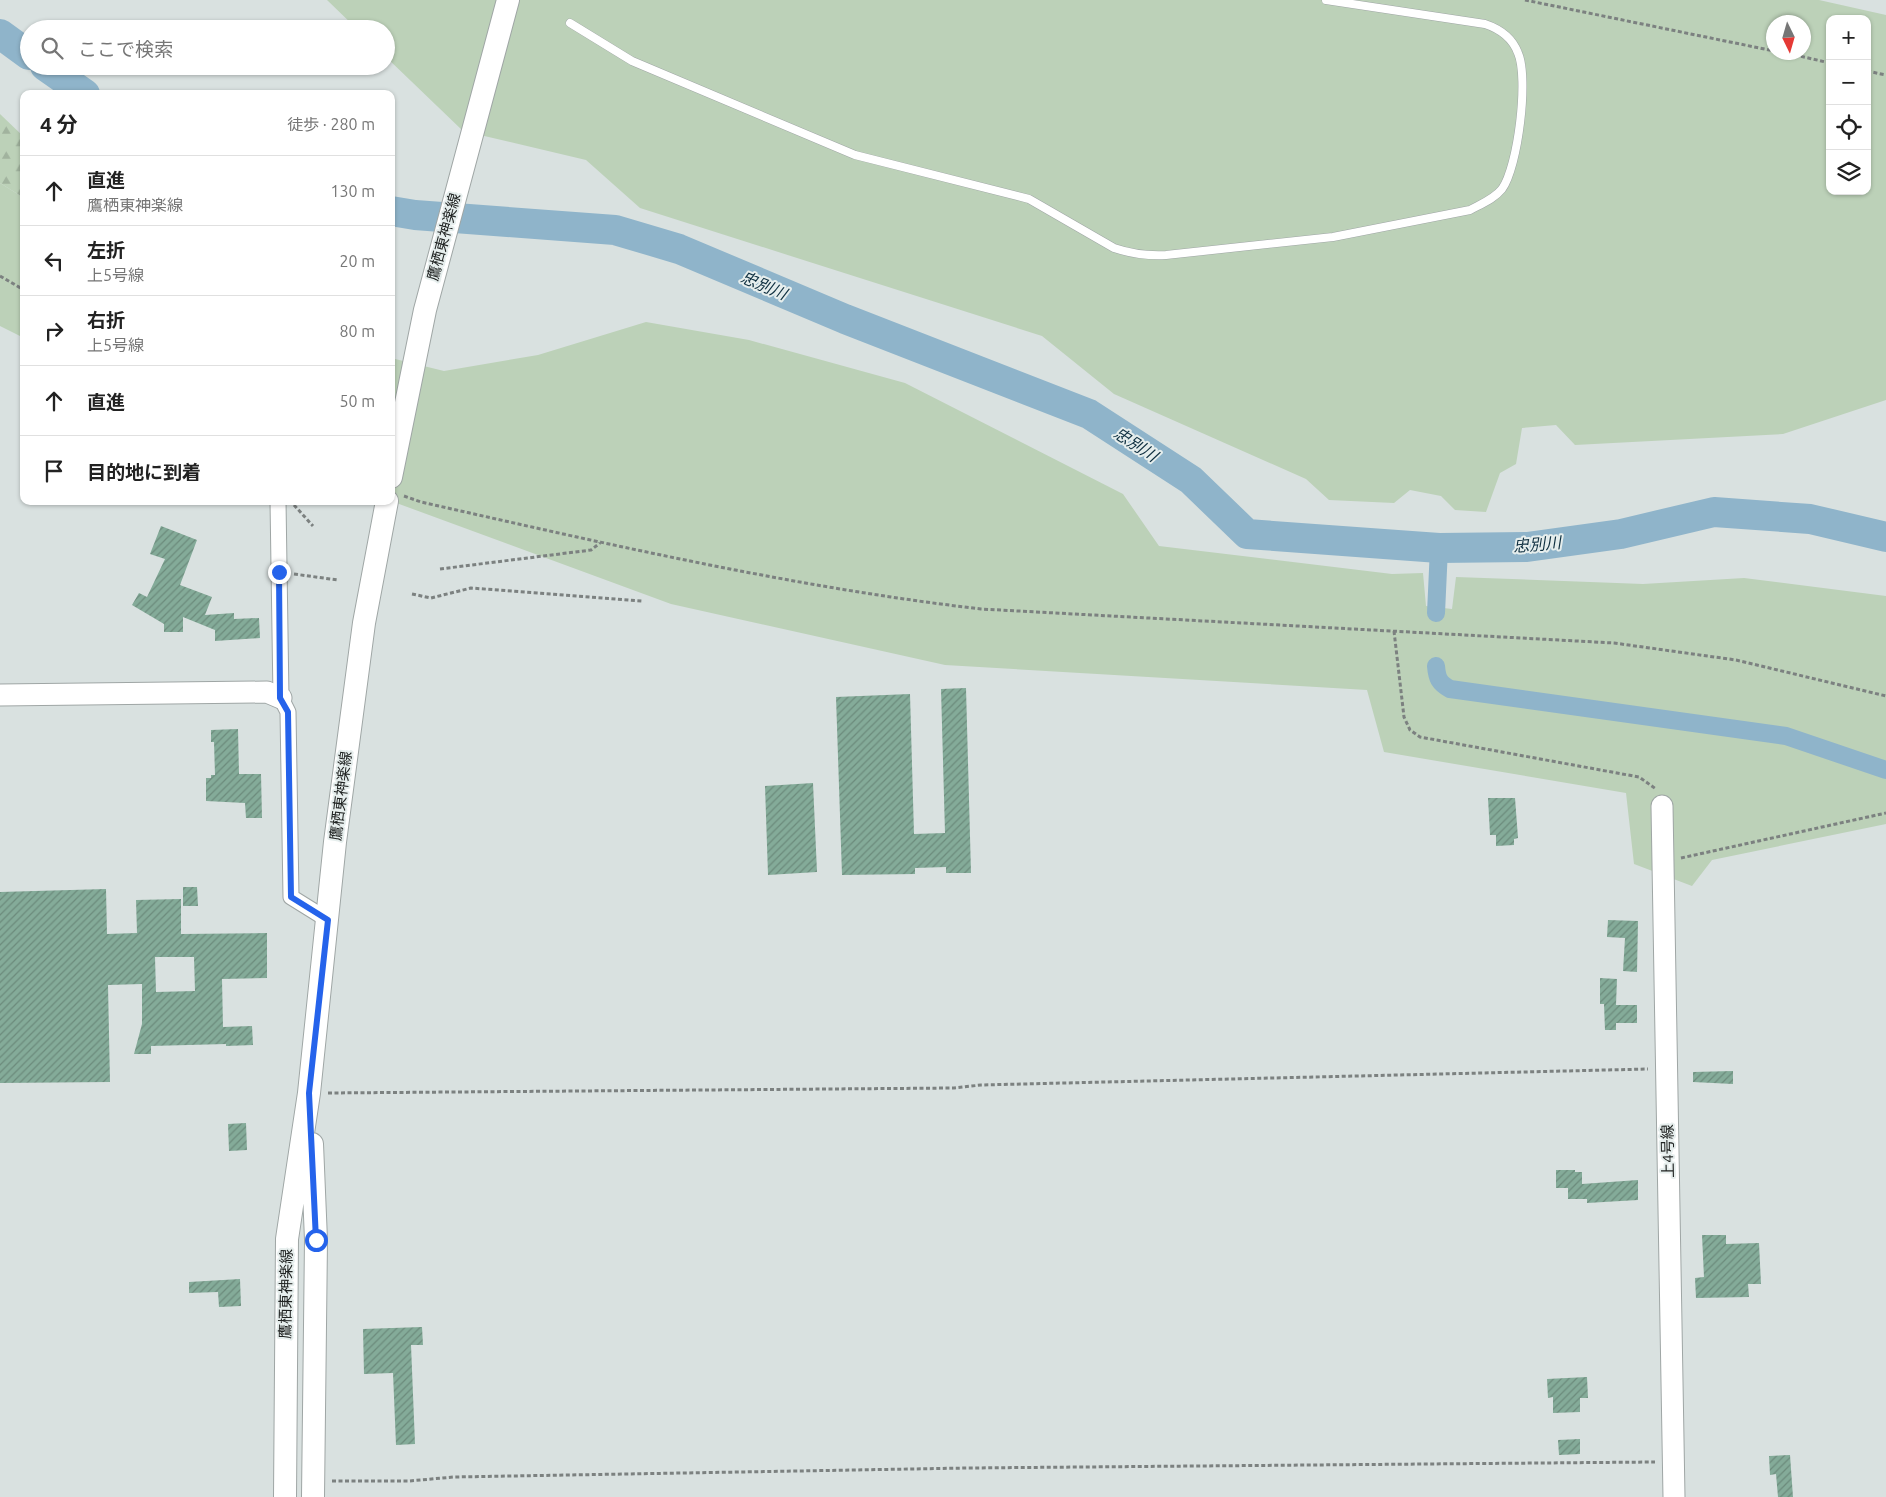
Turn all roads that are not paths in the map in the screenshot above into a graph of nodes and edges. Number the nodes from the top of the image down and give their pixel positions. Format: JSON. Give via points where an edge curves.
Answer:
{"nodes":[{"id":1,"x":508,"y":0,"type":"edge"},
{"id":2,"x":1326,"y":0,"type":"edge"},
{"id":3,"x":570,"y":23,"type":"dead end"},
{"id":4,"x":395,"y":463,"type":"edge"},
{"id":5,"x":278,"y":505,"type":"edge"},
{"id":6,"x":389,"y":505,"type":"edge"},
{"id":7,"x":0,"y":695,"type":"edge"},
{"id":8,"x":280,"y":698,"type":"junction"},
{"id":9,"x":1662,"y":806,"type":"road end"},
{"id":10,"x":328,"y":920,"type":"junction"},
{"id":11,"x":309,"y":1093,"type":"junction"},
{"id":12,"x":313,"y":1489,"type":"edge"},
{"id":13,"x":285,"y":1497,"type":"edge"},
{"id":14,"x":1674,"y":1497,"type":"edge"}],
"edges":[{"from":1,"to":4,"type":"main road","name":"鷹栖東神楽線","via":[[425,310]]},
{"from":2,"to":3,"type":"lane","via":[[1484,24],[1509,38],[1522,62],[1521,108],[1515,159],[1501,190],[1470,210],[1333,237],[1166,255],[1128,253],[1029,198],[855,155],[632,61]]},
{"from":5,"to":8,"type":"street"},
{"from":6,"to":10,"type":"main road","name":"鷹栖東神楽線","via":[[364,623]]},
{"from":7,"to":8,"type":"street","via":[[266,692]]},
{"from":8,"to":10,"type":"street","via":[[288,712],[291,897]]},
{"from":9,"to":14,"type":"street","name":"上4号線"},
{"from":10,"to":11,"type":"main road","name":"鷹栖東神楽線"},
{"from":11,"to":12,"type":"main road","name":"鷹栖東神楽線","via":[[316,1240]]},
{"from":11,"to":13,"type":"main road","name":"鷹栖東神楽線","via":[[287,1239]]}]}
